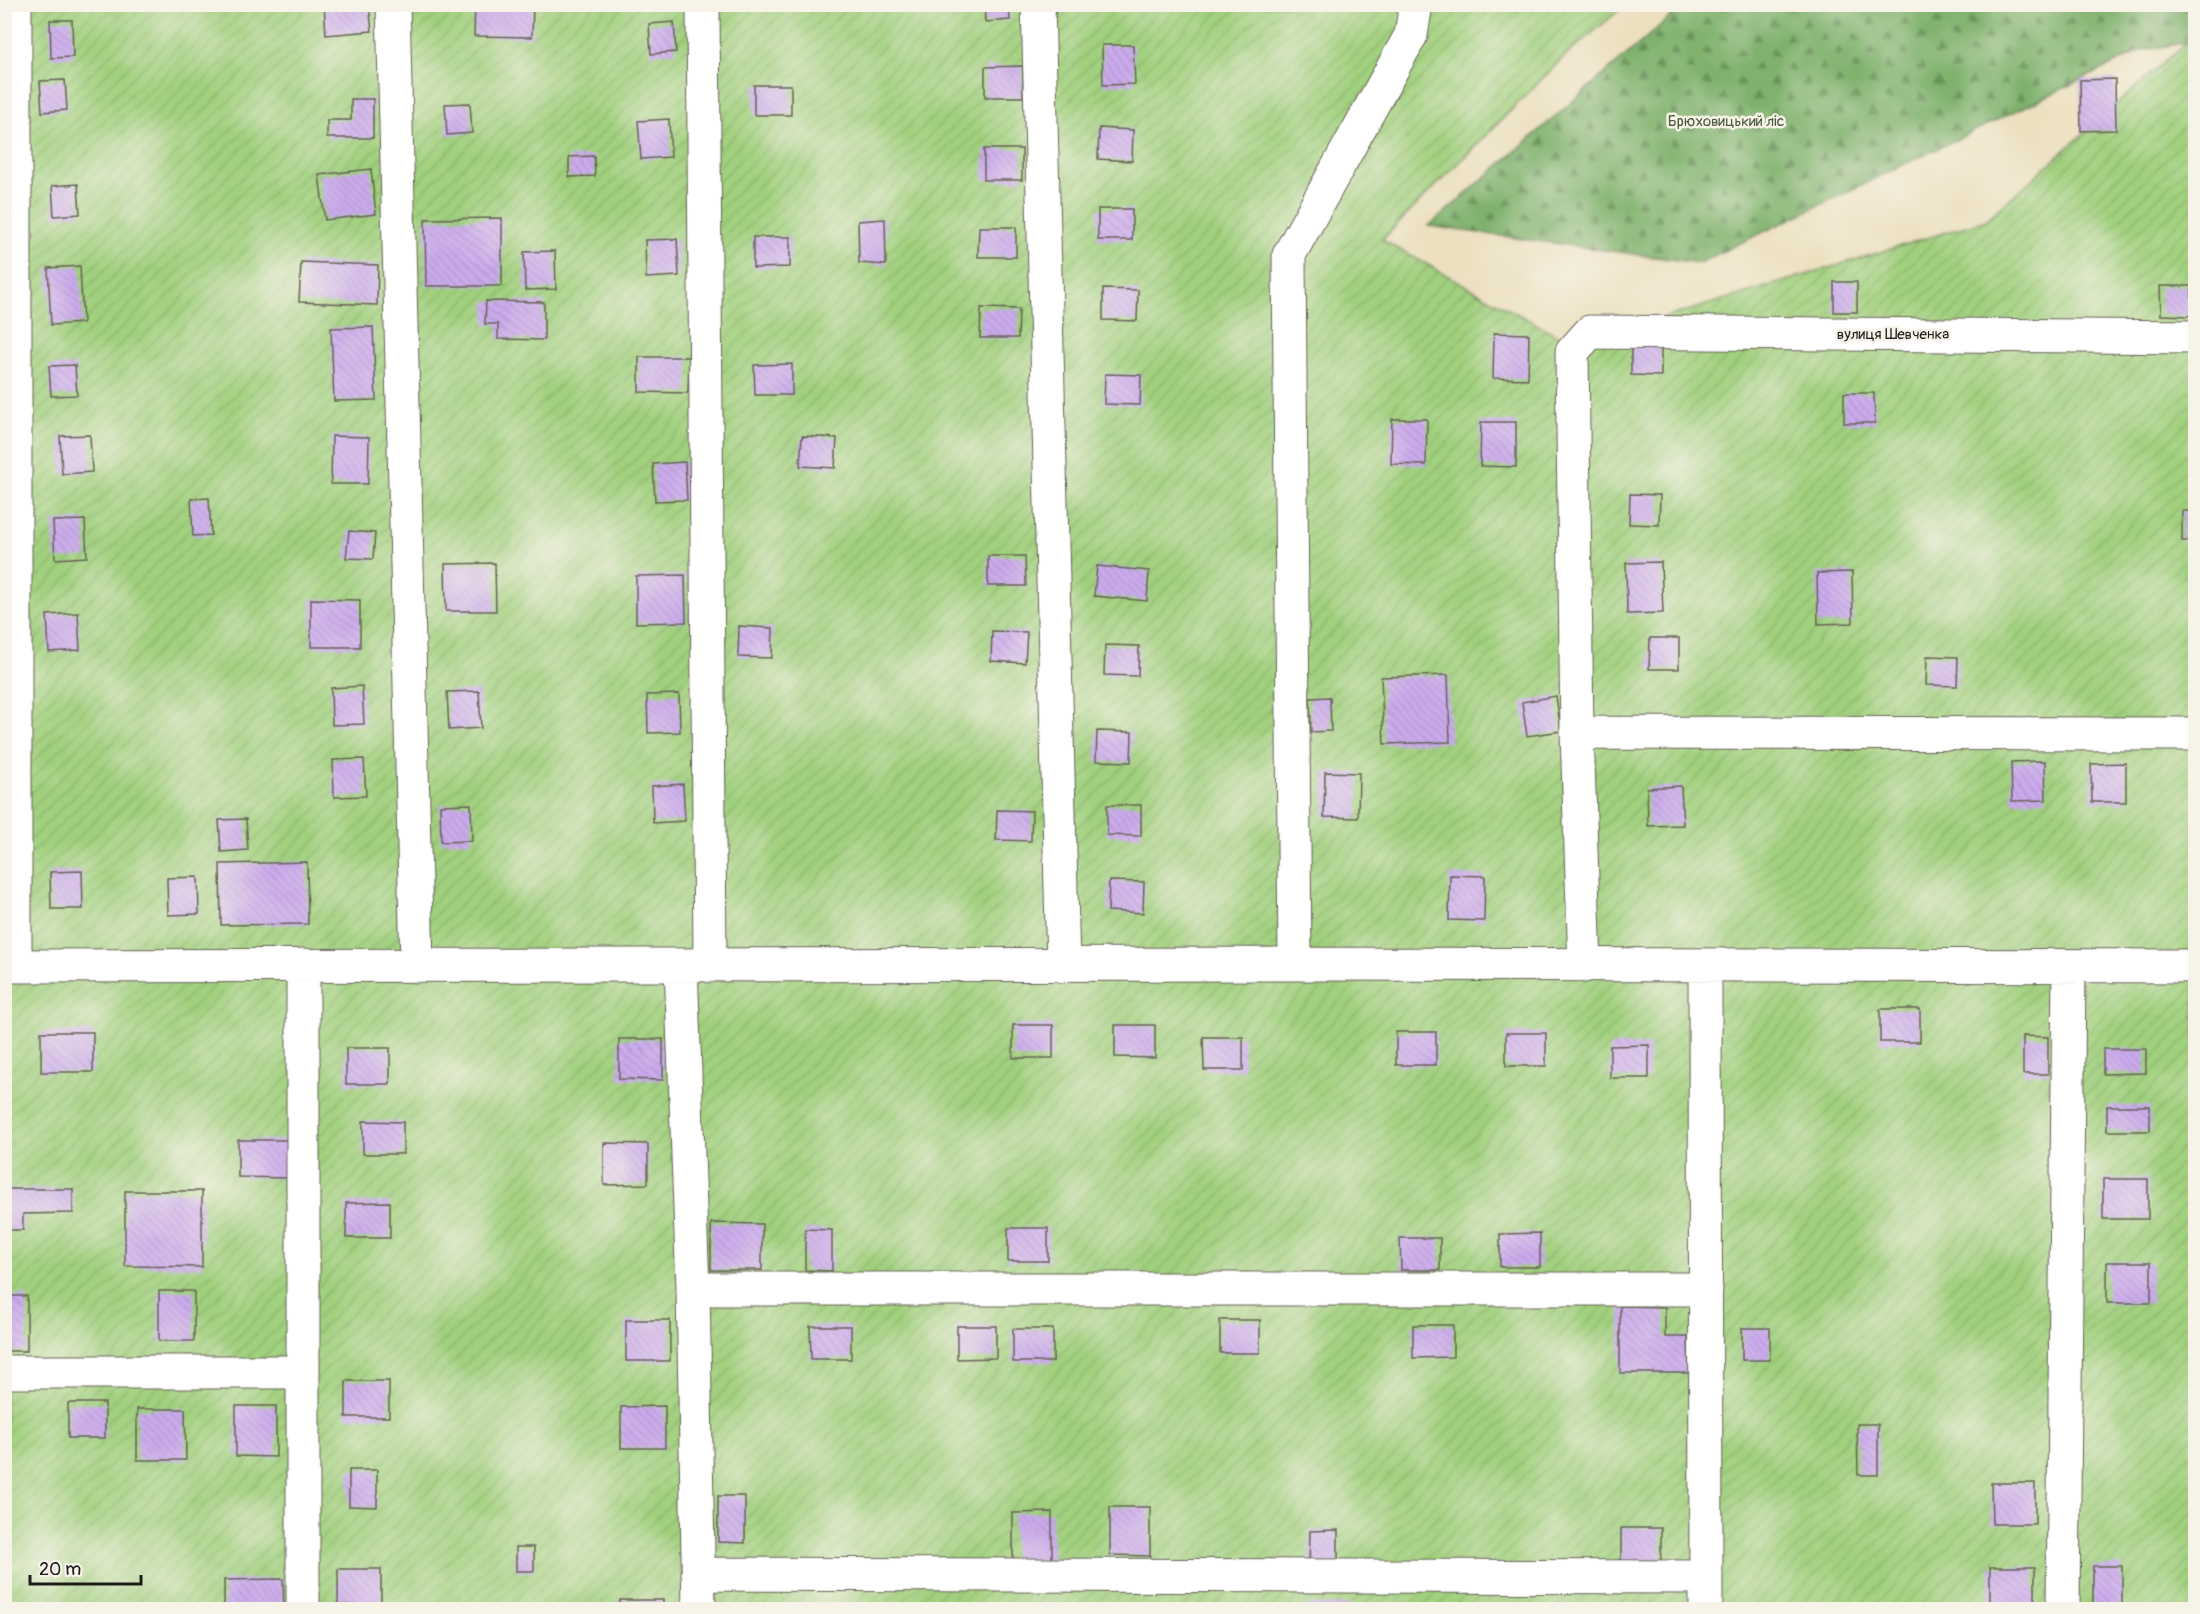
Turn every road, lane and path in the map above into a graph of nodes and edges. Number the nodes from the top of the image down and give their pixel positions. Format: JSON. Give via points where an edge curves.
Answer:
{"nodes":[{"id":1,"x":15,"y":4,"type":"edge"},
{"id":2,"x":393,"y":4,"type":"edge"},
{"id":3,"x":703,"y":4,"type":"edge"},
{"id":4,"x":1038,"y":4,"type":"edge"},
{"id":5,"x":1416,"y":4,"type":"edge"},
{"id":6,"x":2196,"y":337,"type":"edge"},
{"id":7,"x":1577,"y":733,"type":"junction"},
{"id":8,"x":2196,"y":734,"type":"edge"},
{"id":9,"x":1295,"y":964,"type":"junction"},
{"id":10,"x":10,"y":966,"type":"edge"},
{"id":11,"x":303,"y":966,"type":"junction"},
{"id":12,"x":417,"y":966,"type":"junction"},
{"id":13,"x":696,"y":966,"type":"junction"},
{"id":14,"x":1063,"y":966,"type":"junction"},
{"id":15,"x":1585,"y":966,"type":"junction"},
{"id":16,"x":1705,"y":966,"type":"junction"},
{"id":17,"x":2069,"y":966,"type":"junction"},
{"id":18,"x":2196,"y":966,"type":"edge"},
{"id":19,"x":1706,"y":1288,"type":"junction"},
{"id":20,"x":693,"y":1289,"type":"junction"},
{"id":21,"x":4,"y":1372,"type":"edge"},
{"id":22,"x":303,"y":1372,"type":"junction"},
{"id":23,"x":698,"y":1574,"type":"junction"},
{"id":24,"x":1706,"y":1577,"type":"junction"},
{"id":25,"x":303,"y":1610,"type":"edge"},
{"id":26,"x":699,"y":1610,"type":"edge"},
{"id":27,"x":1706,"y":1610,"type":"edge"},
{"id":28,"x":2063,"y":1610,"type":"edge"}],
"edges":[{"from":1,"to":10,"type":"street"},
{"from":2,"to":12,"type":"street"},
{"from":3,"to":13,"type":"street"},
{"from":4,"to":14,"type":"street"},
{"from":5,"to":9,"type":"street","via":[[1411,35],[1289,255]]},
{"from":6,"to":7,"type":"street","name":"вулиця Шевченка","via":[[1590,332],[1572,352]]},
{"from":7,"to":8,"type":"street"},
{"from":7,"to":15,"type":"street"},
{"from":9,"to":14,"type":"street"},
{"from":9,"to":15,"type":"street"},
{"from":10,"to":11,"type":"street"},
{"from":11,"to":12,"type":"street"},
{"from":11,"to":22,"type":"street"},
{"from":12,"to":13,"type":"street"},
{"from":13,"to":14,"type":"street"},
{"from":13,"to":20,"type":"street"},
{"from":15,"to":16,"type":"street"},
{"from":16,"to":17,"type":"street"},
{"from":16,"to":19,"type":"street"},
{"from":17,"to":18,"type":"street"},
{"from":17,"to":28,"type":"street"},
{"from":19,"to":20,"type":"street"},
{"from":19,"to":24,"type":"street"},
{"from":20,"to":23,"type":"street"},
{"from":21,"to":22,"type":"street"},
{"from":22,"to":25,"type":"street"},
{"from":23,"to":24,"type":"street"},
{"from":23,"to":26,"type":"street"},
{"from":24,"to":27,"type":"street"}]}
